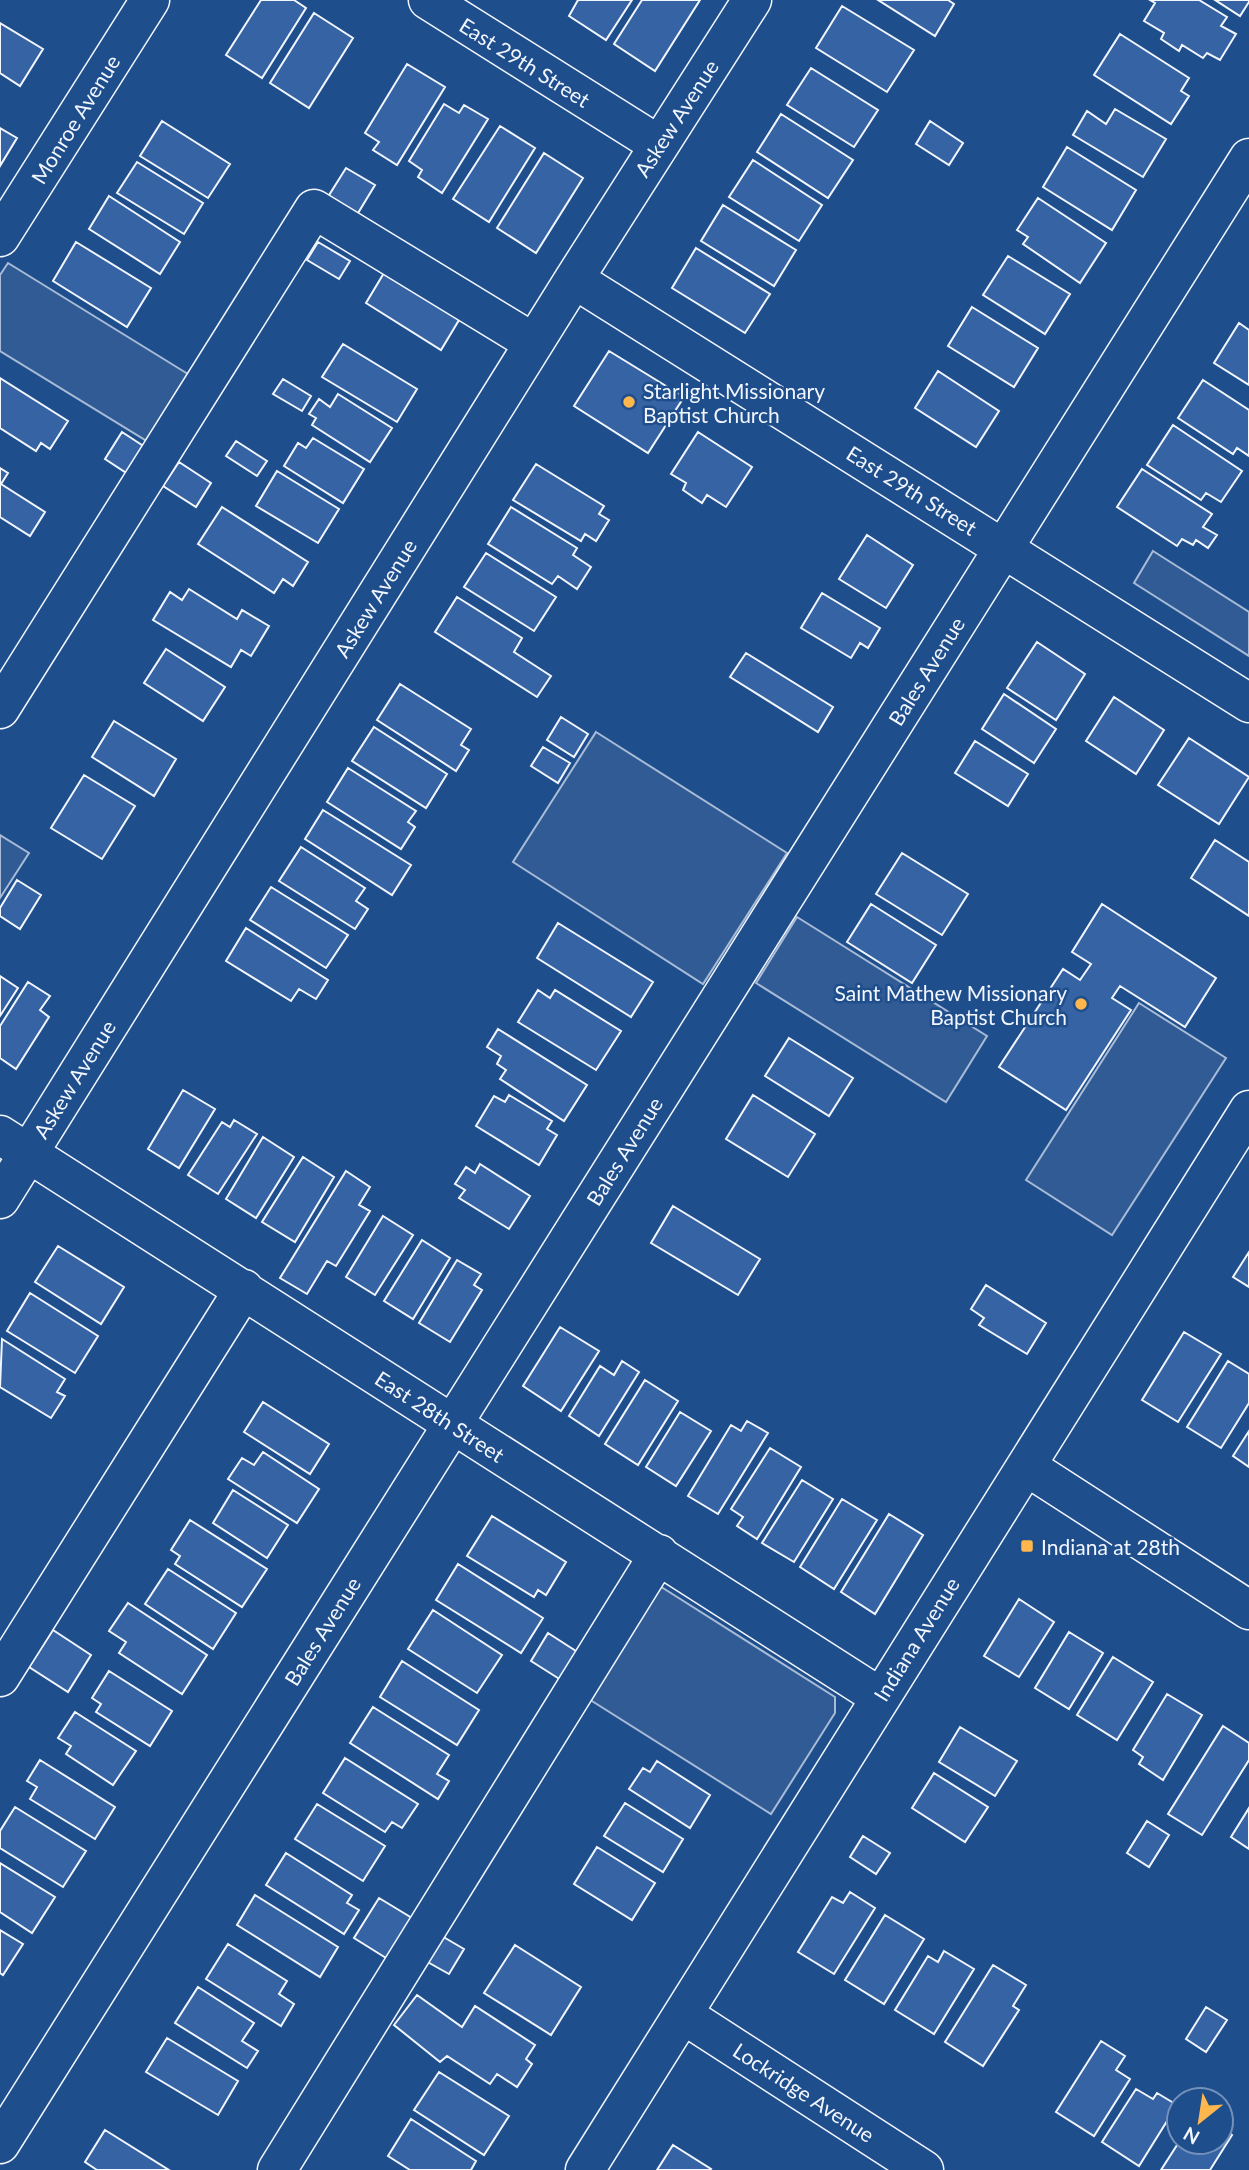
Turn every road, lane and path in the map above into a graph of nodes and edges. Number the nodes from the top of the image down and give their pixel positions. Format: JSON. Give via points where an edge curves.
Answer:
{"nodes":[{"id":1,"x":150,"y":0,"type":"edge"},
{"id":2,"x":428,"y":0,"type":"edge"},
{"id":3,"x":752,"y":0,"type":"edge"},
{"id":4,"x":659,"y":145,"type":"junction"},
{"id":5,"x":1249,"y":158,"type":"edge"},
{"id":6,"x":0,"y":237,"type":"edge"},
{"id":7,"x":574,"y":279,"type":"junction"},
{"id":8,"x":534,"y":343,"type":"junction"},
{"id":9,"x":1003,"y":548,"type":"junction"},
{"id":10,"x":1249,"y":703,"type":"edge"},
{"id":11,"x":0,"y":709,"type":"edge"},
{"id":12,"x":1249,"y":1110,"type":"edge"},
{"id":13,"x":14,"y":1144,"type":"edge"},
{"id":14,"x":0,"y":1199,"type":"edge"},
{"id":15,"x":244,"y":1289,"type":"junction"},
{"id":16,"x":452,"y":1425,"type":"junction"},
{"id":17,"x":1026,"y":1466,"type":"junction"},
{"id":18,"x":659,"y":1554,"type":"junction"},
{"id":19,"x":1249,"y":1610,"type":"edge"},
{"id":20,"x":0,"y":1677,"type":"edge"},
{"id":21,"x":880,"y":1697,"type":"junction"},
{"id":22,"x":684,"y":2015,"type":"junction"},
{"id":23,"x":0,"y":2144,"type":"edge"},
{"id":24,"x":276,"y":2170,"type":"edge"},
{"id":25,"x":585,"y":2170,"type":"edge"},
{"id":26,"x":924,"y":2170,"type":"edge"}],
"edges":[{"from":1,"to":6,"type":"street","name":"Monroe Avenue"},
{"from":2,"to":4,"type":"street","name":"East 29th Street"},
{"from":3,"to":4,"type":"street","name":"Askew Avenue"},
{"from":4,"to":7,"type":"street","name":"Askew Avenue"},
{"from":5,"to":9,"type":"street","name":"Bales Avenue"},
{"from":7,"to":8,"type":"street","name":"Askew Avenue"},
{"from":7,"to":9,"type":"street","name":"East 29th Street"},
{"from":8,"to":11,"type":"street","via":[[314,209]]},
{"from":8,"to":13,"type":"street","name":"Askew Avenue"},
{"from":9,"to":10,"type":"street","name":"East 29th Street"},
{"from":9,"to":16,"type":"street","name":"Bales Avenue"},
{"from":12,"to":17,"type":"street","name":"Indiana Avenue"},
{"from":13,"to":14,"type":"street","name":"Askew Avenue"},
{"from":13,"to":15,"type":"street","name":"East 28th Street"},
{"from":15,"to":16,"type":"street","name":"East 28th Street"},
{"from":15,"to":20,"type":"street"},
{"from":16,"to":18,"type":"street","name":"East 28th Street"},
{"from":16,"to":23,"type":"street","name":"Bales Avenue"},
{"from":17,"to":19,"type":"street"},
{"from":17,"to":21,"type":"street","name":"Indiana Avenue"},
{"from":18,"to":21,"type":"street","name":"East 28th Street"},
{"from":18,"to":24,"type":"street"},
{"from":21,"to":22,"type":"street","name":"Indiana Avenue"},
{"from":22,"to":25,"type":"street","name":"Indiana Avenue"},
{"from":22,"to":26,"type":"street","name":"Lockridge Avenue"}]}
